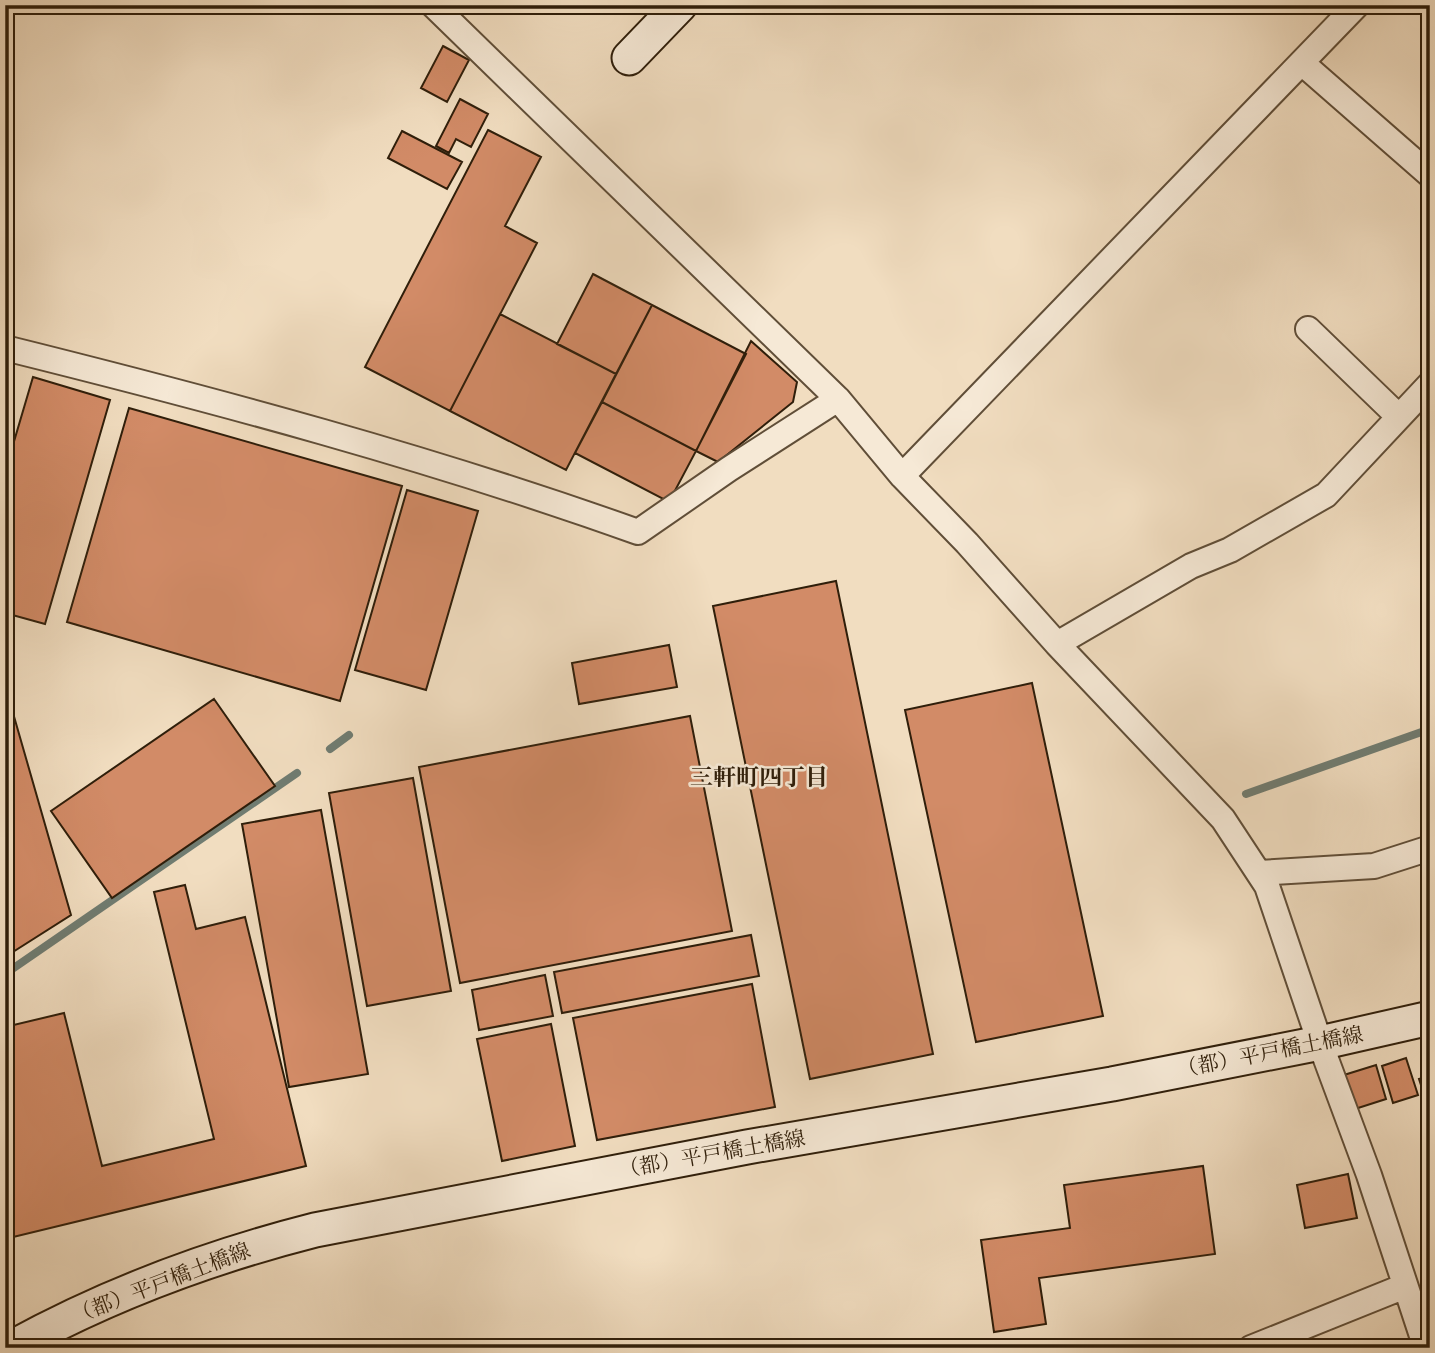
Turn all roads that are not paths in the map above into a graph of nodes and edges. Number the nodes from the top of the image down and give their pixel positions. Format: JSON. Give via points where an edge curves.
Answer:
{"nodes":[{"id":1,"x":433,"y":5,"type":"edge"},
{"id":2,"x":680,"y":5,"type":"edge"},
{"id":3,"x":1357,"y":5,"type":"edge"},
{"id":4,"x":629,"y":58,"type":"dead end"},
{"id":5,"x":1302,"y":63,"type":"junction"},
{"id":6,"x":1430,"y":175,"type":"edge"},
{"id":7,"x":1308,"y":329,"type":"dead end"},
{"id":8,"x":5,"y":348,"type":"edge"},
{"id":9,"x":1430,"y":384,"type":"edge"},
{"id":10,"x":838,"y":399,"type":"junction"},
{"id":11,"x":1399,"y":417,"type":"junction"},
{"id":12,"x":902,"y":476,"type":"junction"},
{"id":13,"x":1057,"y":644,"type":"junction"},
{"id":14,"x":1430,"y":848,"type":"edge"},
{"id":15,"x":1259,"y":873,"type":"junction"},
{"id":16,"x":1430,"y":1018,"type":"edge"},
{"id":17,"x":1320,"y":1043,"type":"junction"},
{"id":18,"x":1405,"y":1286,"type":"junction"},
{"id":19,"x":11,"y":1348,"type":"edge"},
{"id":20,"x":1251,"y":1348,"type":"edge"},
{"id":21,"x":1426,"y":1348,"type":"edge"}],
"edges":[{"from":1,"to":10,"type":"street"},
{"from":2,"to":4,"type":"street"},
{"from":3,"to":5,"type":"street"},
{"from":5,"to":6,"type":"street"},
{"from":5,"to":12,"type":"street"},
{"from":7,"to":11,"type":"street"},
{"from":8,"to":10,"type":"street","via":[[215,401],[638,532]]},
{"from":9,"to":11,"type":"street"},
{"from":10,"to":12,"type":"street"},
{"from":11,"to":13,"type":"street","via":[[1326,495]]},
{"from":12,"to":13,"type":"street"},
{"from":13,"to":15,"type":"street","via":[[1223,819]]},
{"from":14,"to":15,"type":"street","via":[[1374,866]]},
{"from":15,"to":17,"type":"street","via":[[1276,909]]},
{"from":16,"to":17,"type":"street","name":"（都）平戸橋土橋線"},
{"from":17,"to":18,"type":"street"},
{"from":17,"to":19,"type":"street","name":"（都）平戸橋土橋線","via":[[315,1230],[186,1268]]},
{"from":18,"to":20,"type":"street"},
{"from":18,"to":21,"type":"street"}]}
